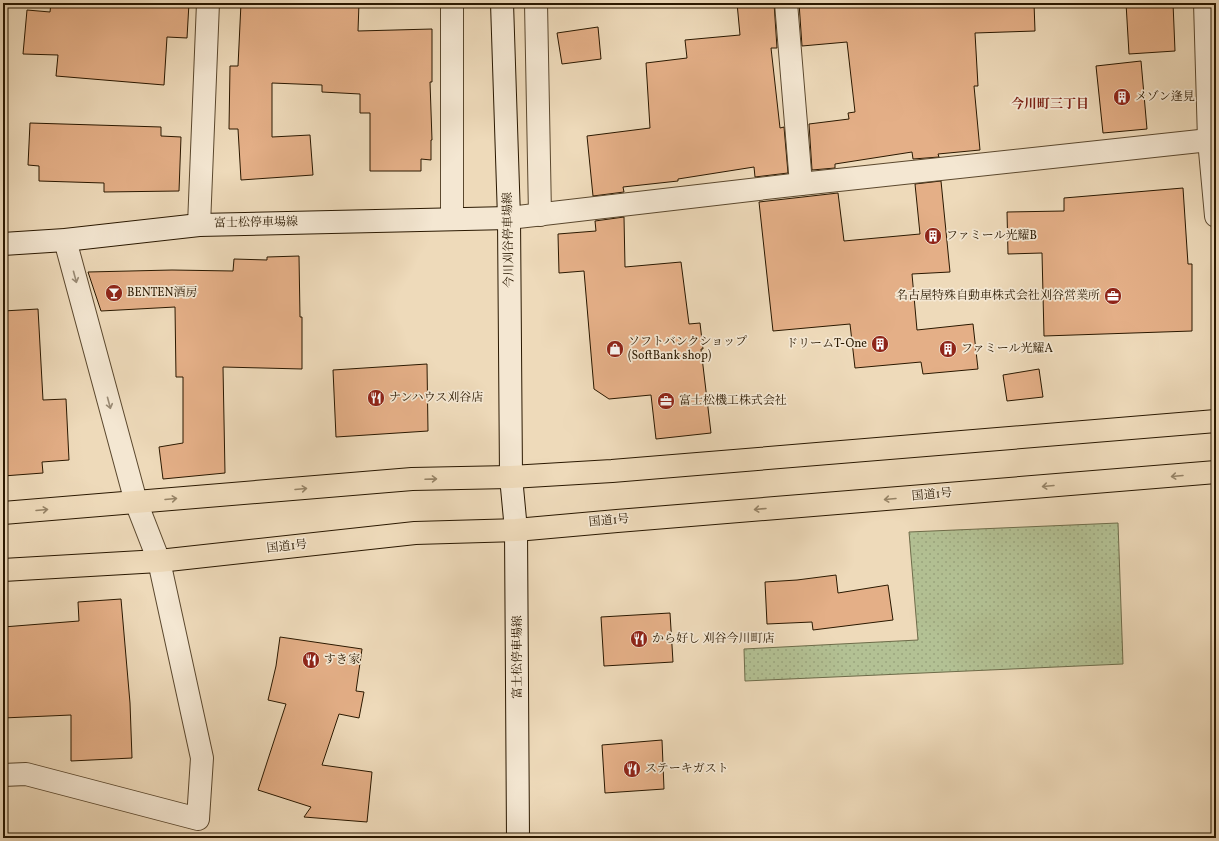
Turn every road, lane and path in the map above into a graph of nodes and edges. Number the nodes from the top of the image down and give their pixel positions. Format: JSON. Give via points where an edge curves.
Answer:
{"nodes":[{"id":1,"x":208,"y":3,"type":"edge"},
{"id":2,"x":452,"y":3,"type":"edge"},
{"id":3,"x":502,"y":3,"type":"edge"},
{"id":4,"x":536,"y":3,"type":"edge"},
{"id":5,"x":786,"y":3,"type":"edge"},
{"id":6,"x":1205,"y":3,"type":"edge"},
{"id":7,"x":1212,"y":141,"type":"edge"},
{"id":8,"x":801,"y":184,"type":"junction"},
{"id":9,"x":540,"y":215,"type":"junction"},
{"id":10,"x":1216,"y":216,"type":"edge"},
{"id":11,"x":509,"y":218,"type":"junction"},
{"id":12,"x":452,"y":219,"type":"junction"},
{"id":13,"x":199,"y":225,"type":"junction"},
{"id":14,"x":65,"y":240,"type":"junction"},
{"id":15,"x":3,"y":244,"type":"edge"},
{"id":16,"x":1216,"y":421,"type":"edge"},
{"id":17,"x":1216,"y":472,"type":"edge"},
{"id":18,"x":511,"y":477,"type":"junction"},
{"id":19,"x":136,"y":502,"type":"junction"},
{"id":20,"x":3,"y":513,"type":"edge"},
{"id":21,"x":516,"y":530,"type":"junction"},
{"id":22,"x":159,"y":561,"type":"junction"},
{"id":23,"x":3,"y":570,"type":"edge"},
{"id":24,"x":3,"y":775,"type":"edge"},
{"id":25,"x":197,"y":829,"type":"edge"},
{"id":26,"x":518,"y":838,"type":"edge"}],
"edges":[{"from":1,"to":13,"type":"street"},
{"from":2,"to":12,"type":"street"},
{"from":3,"to":11,"type":"street","name":"今川刈谷停車場線"},
{"from":4,"to":9,"type":"street"},
{"from":5,"to":8,"type":"street"},
{"from":6,"to":7,"type":"street"},
{"from":7,"to":8,"type":"street","name":"富士松停車場線"},
{"from":7,"to":10,"type":"street"},
{"from":8,"to":9,"type":"street","name":"富士松停車場線"},
{"from":9,"to":11,"type":"street","name":"富士松停車場線"},
{"from":11,"to":12,"type":"street","name":"富士松停車場線"},
{"from":11,"to":18,"type":"street","name":"今川刈谷停車場線"},
{"from":12,"to":13,"type":"street","name":"富士松停車場線"},
{"from":13,"to":14,"type":"street","name":"富士松停車場線"},
{"from":14,"to":15,"type":"street","name":"富士松停車場線"},
{"from":14,"to":19,"type":"street","one_way":true},
{"from":16,"to":18,"type":"highway"},
{"from":17,"to":21,"type":"highway","name":"国道1号","one_way":true},
{"from":19,"to":18,"type":"highway","one_way":true,"via":[[412,479]]},
{"from":18,"to":21,"type":"street","name":"富士松停車場線"},
{"from":20,"to":19,"type":"highway","one_way":true},
{"from":19,"to":22,"type":"street"},
{"from":21,"to":22,"type":"highway","name":"国道1号","via":[[415,534]]},
{"from":21,"to":26,"type":"street","name":"富士松停車場線"},
{"from":22,"to":23,"type":"highway","name":"国道1号"},
{"from":22,"to":25,"type":"street","via":[[202,758]]},
{"from":24,"to":25,"type":"street","via":[[26,774]]}]}
